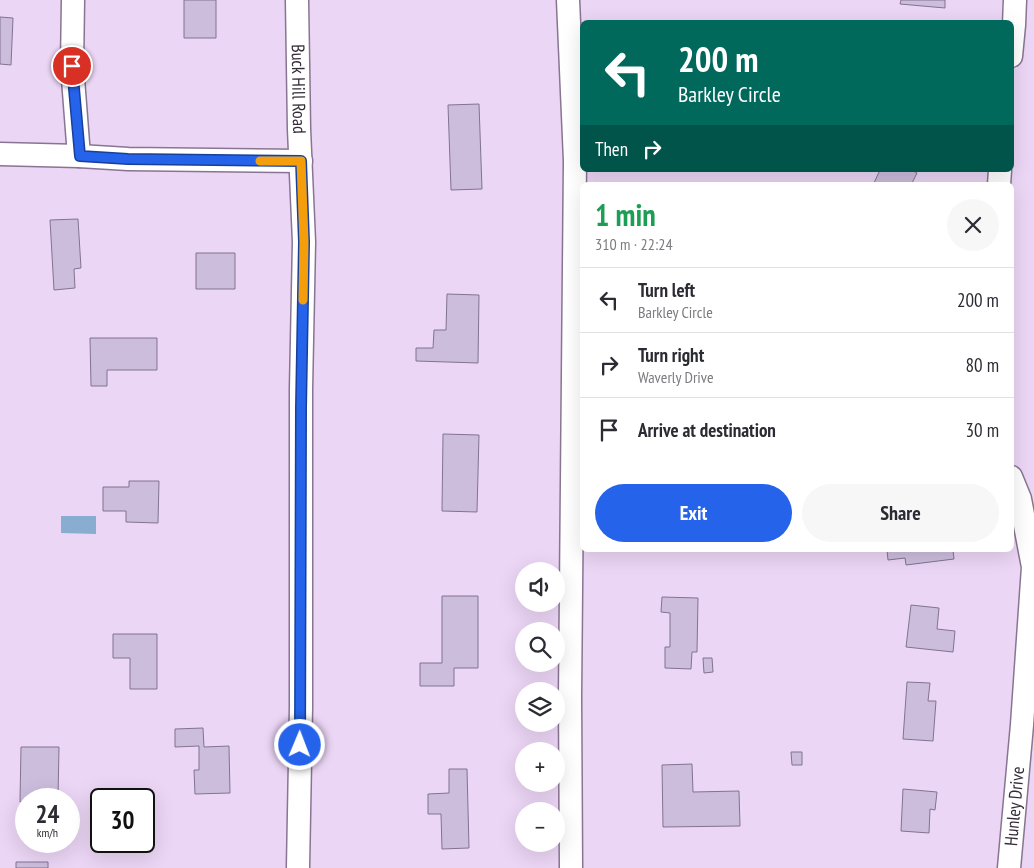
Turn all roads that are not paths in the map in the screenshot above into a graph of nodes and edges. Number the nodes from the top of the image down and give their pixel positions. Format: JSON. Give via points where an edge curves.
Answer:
{"nodes":[{"id":1,"x":73,"y":0,"type":"edge"},
{"id":2,"x":297,"y":0,"type":"edge"},
{"id":3,"x":568,"y":0,"type":"edge"},
{"id":4,"x":1014,"y":0,"type":"edge"},
{"id":5,"x":1014,"y":20,"type":"edge"},
{"id":6,"x":0,"y":154,"type":"edge"},
{"id":7,"x":80,"y":156,"type":"junction"},
{"id":8,"x":301,"y":161,"type":"junction"},
{"id":9,"x":1014,"y":481,"type":"edge"},
{"id":10,"x":1027,"y":497,"type":"edge"},
{"id":11,"x":298,"y":868,"type":"edge"},
{"id":12,"x":571,"y":868,"type":"edge"},
{"id":13,"x":1009,"y":868,"type":"edge"}],
"edges":[{"from":1,"to":7,"type":"street","via":[[72,66]]},
{"from":2,"to":8,"type":"street","name":"Buck Hill Road"},
{"from":3,"to":12,"type":"street","via":[[575,161]]},
{"from":4,"to":5,"type":"street"},
{"from":6,"to":7,"type":"street"},
{"from":7,"to":8,"type":"street"},
{"from":8,"to":11,"type":"street","name":"Buck Hill Road","via":[[304,242]]},
{"from":9,"to":10,"type":"street","name":"Hunley Drive"},
{"from":10,"to":13,"type":"street","name":"Hunley Drive","via":[[1033,567]]}]}
